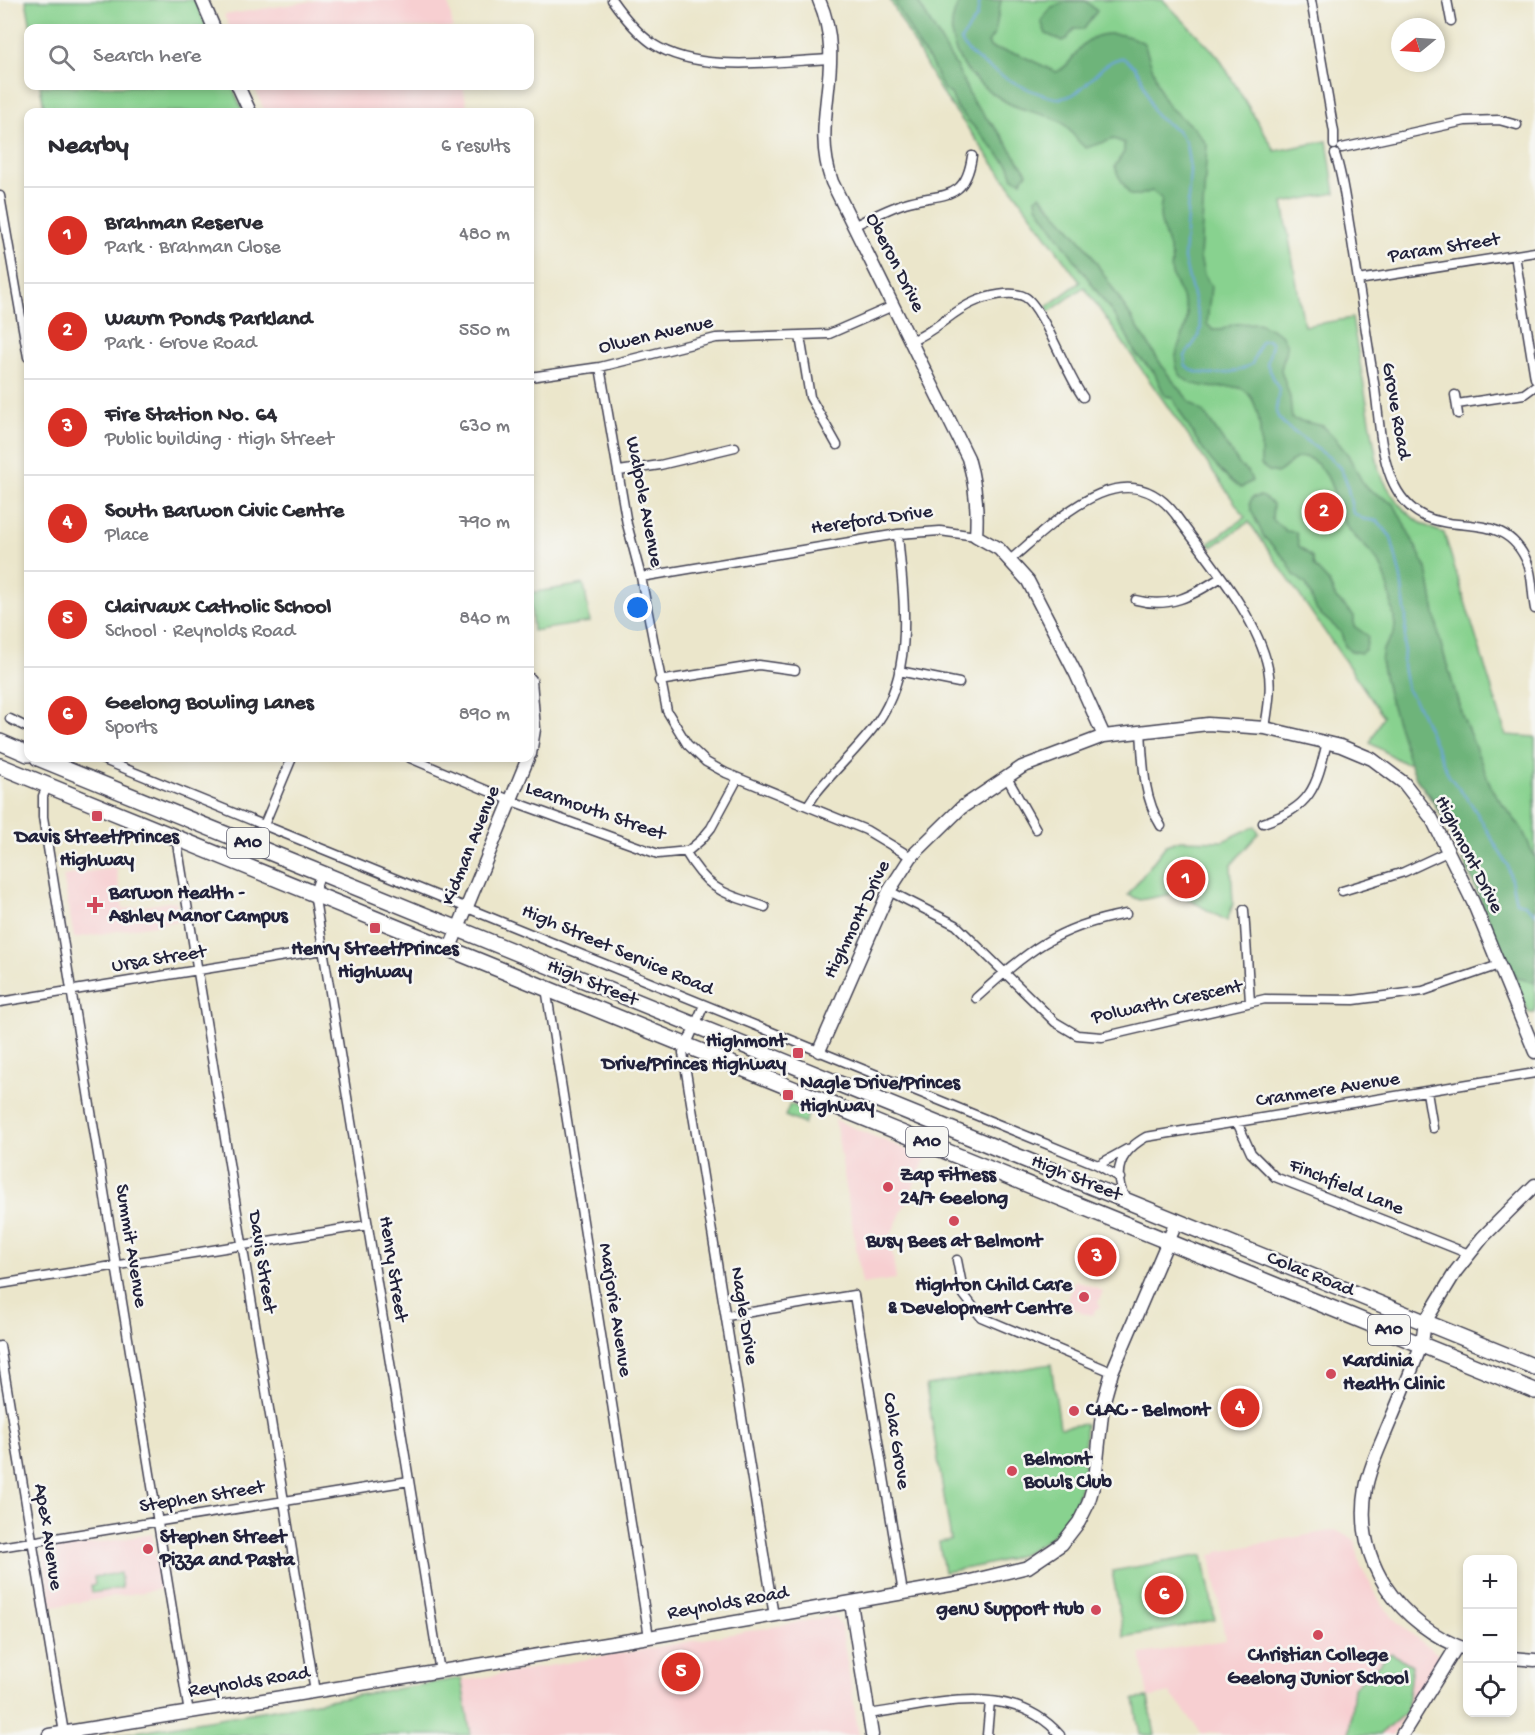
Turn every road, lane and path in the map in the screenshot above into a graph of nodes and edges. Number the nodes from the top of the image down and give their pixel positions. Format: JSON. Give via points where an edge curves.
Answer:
{"nodes":[{"id":1,"x":202,"y":0,"type":"edge"},
{"id":2,"x":612,"y":0,"type":"edge"},
{"id":3,"x":819,"y":0,"type":"edge"},
{"id":4,"x":1311,"y":0,"type":"edge"},
{"id":5,"x":1448,"y":0,"type":"edge"},
{"id":6,"x":1451,"y":21,"type":"dead end"},
{"id":7,"x":212,"y":24,"type":"edge"},
{"id":8,"x":831,"y":59,"type":"junction"},
{"id":9,"x":240,"y":90,"type":"edge"},
{"id":10,"x":248,"y":108,"type":"edge"},
{"id":11,"x":1516,"y":125,"type":"dead end"},
{"id":12,"x":1338,"y":149,"type":"junction"},
{"id":13,"x":972,"y":156,"type":"dead end"},
{"id":14,"x":0,"y":196,"type":"edge"},
{"id":15,"x":853,"y":226,"type":"junction"},
{"id":16,"x":1535,"y":252,"type":"edge"},
{"id":17,"x":1515,"y":255,"type":"junction"},
{"id":18,"x":1358,"y":280,"type":"junction"},
{"id":19,"x":893,"y":306,"type":"junction"},
{"id":20,"x":24,"y":334,"type":"edge"},
{"id":21,"x":800,"y":336,"type":"junction"},
{"id":22,"x":911,"y":341,"type":"junction"},
{"id":23,"x":600,"y":367,"type":"junction"},
{"id":24,"x":534,"y":376,"type":"edge"},
{"id":25,"x":1535,"y":378,"type":"edge"},
{"id":26,"x":1535,"y":387,"type":"edge"},
{"id":27,"x":1083,"y":397,"type":"dead end"},
{"id":28,"x":1457,"y":404,"type":"dead end"},
{"id":29,"x":837,"y":445,"type":"dead end"},
{"id":30,"x":735,"y":447,"type":"dead end"},
{"id":31,"x":619,"y":471,"type":"junction"},
{"id":32,"x":898,"y":534,"type":"junction"},
{"id":33,"x":976,"y":536,"type":"junction"},
{"id":34,"x":1010,"y":560,"type":"junction"},
{"id":35,"x":641,"y":577,"type":"junction"},
{"id":36,"x":1220,"y":578,"type":"junction"},
{"id":37,"x":1136,"y":600,"type":"dead end"},
{"id":38,"x":1535,"y":609,"type":"edge"},
{"id":39,"x":795,"y":670,"type":"dead end"},
{"id":40,"x":899,"y":671,"type":"junction"},
{"id":41,"x":659,"y":681,"type":"junction"},
{"id":42,"x":959,"y":683,"type":"dead end"},
{"id":43,"x":534,"y":705,"type":"edge"},
{"id":44,"x":9,"y":719,"type":"dead end"},
{"id":45,"x":24,"y":726,"type":"edge"},
{"id":46,"x":1265,"y":728,"type":"junction"},
{"id":47,"x":534,"y":729,"type":"edge"},
{"id":48,"x":1141,"y":730,"type":"junction"},
{"id":49,"x":1104,"y":736,"type":"junction"},
{"id":50,"x":0,"y":742,"type":"edge"},
{"id":51,"x":1327,"y":742,"type":"junction"},
{"id":52,"x":24,"y":752,"type":"edge"},
{"id":53,"x":60,"y":762,"type":"edge"},
{"id":54,"x":109,"y":762,"type":"edge"},
{"id":55,"x":290,"y":762,"type":"edge"},
{"id":56,"x":419,"y":762,"type":"edge"},
{"id":57,"x":527,"y":762,"type":"edge"},
{"id":58,"x":65,"y":763,"type":"junction"},
{"id":59,"x":0,"y":766,"type":"edge"},
{"id":60,"x":1006,"y":776,"type":"junction"},
{"id":61,"x":738,"y":778,"type":"junction"},
{"id":62,"x":48,"y":785,"type":"junction"},
{"id":63,"x":512,"y":801,"type":"junction"},
{"id":64,"x":808,"y":805,"type":"junction"},
{"id":65,"x":1263,"y":823,"type":"dead end"},
{"id":66,"x":264,"y":825,"type":"junction"},
{"id":67,"x":1161,"y":826,"type":"dead end"},
{"id":68,"x":1036,"y":829,"type":"dead end"},
{"id":69,"x":176,"y":837,"type":"junction"},
{"id":70,"x":685,"y":852,"type":"junction"},
{"id":71,"x":1447,"y":852,"type":"junction"},
{"id":72,"x":911,"y":857,"type":"junction"},
{"id":73,"x":321,"y":872,"type":"junction"},
{"id":74,"x":889,"y":891,"type":"junction"},
{"id":75,"x":1342,"y":891,"type":"dead end"},
{"id":76,"x":314,"y":893,"type":"junction"},
{"id":77,"x":468,"y":907,"type":"junction"},
{"id":78,"x":765,"y":908,"type":"dead end"},
{"id":79,"x":1244,"y":910,"type":"dead end"},
{"id":80,"x":1126,"y":914,"type":"dead end"},
{"id":81,"x":459,"y":928,"type":"junction"},
{"id":82,"x":450,"y":948,"type":"junction"},
{"id":83,"x":323,"y":950,"type":"junction"},
{"id":84,"x":1499,"y":965,"type":"junction"},
{"id":85,"x":198,"y":970,"type":"junction"},
{"id":86,"x":1005,"y":972,"type":"junction"},
{"id":87,"x":546,"y":987,"type":"junction"},
{"id":88,"x":72,"y":991,"type":"junction"},
{"id":89,"x":976,"y":998,"type":"dead end"},
{"id":90,"x":0,"y":1002,"type":"edge"},
{"id":91,"x":1250,"y":1002,"type":"junction"},
{"id":92,"x":704,"y":1005,"type":"junction"},
{"id":93,"x":696,"y":1024,"type":"junction"},
{"id":94,"x":686,"y":1045,"type":"junction"},
{"id":95,"x":819,"y":1051,"type":"junction"},
{"id":96,"x":1535,"y":1053,"type":"edge"},
{"id":97,"x":1535,"y":1073,"type":"edge"},
{"id":98,"x":1427,"y":1092,"type":"junction"},
{"id":99,"x":1237,"y":1122,"type":"junction"},
{"id":100,"x":1433,"y":1128,"type":"dead end"},
{"id":101,"x":1128,"y":1148,"type":"junction"},
{"id":102,"x":1098,"y":1165,"type":"junction"},
{"id":103,"x":1120,"y":1179,"type":"junction"},
{"id":104,"x":1535,"y":1185,"type":"edge"},
{"id":105,"x":1125,"y":1198,"type":"junction"},
{"id":106,"x":1177,"y":1220,"type":"junction"},
{"id":107,"x":368,"y":1225,"type":"junction"},
{"id":108,"x":1168,"y":1239,"type":"junction"},
{"id":109,"x":241,"y":1245,"type":"junction"},
{"id":110,"x":1469,"y":1254,"type":"junction"},
{"id":111,"x":957,"y":1260,"type":"dead end"},
{"id":112,"x":117,"y":1266,"type":"junction"},
{"id":113,"x":0,"y":1284,"type":"edge"},
{"id":114,"x":727,"y":1316,"type":"junction"},
{"id":115,"x":1424,"y":1332,"type":"junction"},
{"id":116,"x":0,"y":1346,"type":"edge"},
{"id":117,"x":1535,"y":1367,"type":"edge"},
{"id":118,"x":1112,"y":1372,"type":"junction"},
{"id":119,"x":1535,"y":1391,"type":"edge"},
{"id":120,"x":409,"y":1481,"type":"junction"},
{"id":121,"x":285,"y":1501,"type":"junction"},
{"id":122,"x":158,"y":1521,"type":"junction"},
{"id":123,"x":31,"y":1542,"type":"junction"},
{"id":124,"x":0,"y":1547,"type":"edge"},
{"id":125,"x":903,"y":1593,"type":"junction"},
{"id":126,"x":850,"y":1603,"type":"junction"},
{"id":127,"x":774,"y":1616,"type":"junction"},
{"id":128,"x":649,"y":1637,"type":"junction"},
{"id":129,"x":1462,"y":1648,"type":"edge"},
{"id":130,"x":1517,"y":1658,"type":"edge"},
{"id":131,"x":1535,"y":1660,"type":"edge"},
{"id":132,"x":440,"y":1672,"type":"junction"},
{"id":133,"x":315,"y":1692,"type":"junction"},
{"id":134,"x":990,"y":1701,"type":"junction"},
{"id":135,"x":189,"y":1713,"type":"junction"},
{"id":136,"x":869,"y":1714,"type":"junction"},
{"id":137,"x":64,"y":1733,"type":"junction"},
{"id":138,"x":50,"y":1735,"type":"edge"},
{"id":139,"x":872,"y":1735,"type":"edge"},
{"id":140,"x":987,"y":1735,"type":"edge"},
{"id":141,"x":1060,"y":1735,"type":"edge"},
{"id":142,"x":1402,"y":1735,"type":"edge"}],
"edges":[{"from":1,"to":7,"type":"street"},
{"from":2,"to":8,"type":"street","via":[[654,45],[685,57],[711,62]]},
{"from":3,"to":8,"type":"street","name":"Oberon Drive","via":[[828,26]]},
{"from":4,"to":12,"type":"street","name":"Grove Road"},
{"from":5,"to":6,"type":"street"},
{"from":8,"to":15,"type":"street","name":"Oberon Drive","via":[[823,154]]},
{"from":9,"to":10,"type":"street"},
{"from":11,"to":12,"type":"street","via":[[1498,120],[1465,121]]},
{"from":12,"to":18,"type":"street","name":"Grove Road"},
{"from":13,"to":15,"type":"street","via":[[968,177],[956,192],[894,207]]},
{"from":14,"to":20,"type":"street"},
{"from":15,"to":19,"type":"street","name":"Oberon Drive"},
{"from":16,"to":17,"type":"street","name":"Param Street"},
{"from":17,"to":18,"type":"street","name":"Param Street"},
{"from":17,"to":25,"type":"street"},
{"from":18,"to":38,"type":"street","name":"Grove Road","via":[[1384,455],[1398,491],[1407,504],[1428,519],[1490,526],[1514,542],[1528,566]]},
{"from":19,"to":21,"type":"street","name":"Olwen Avenue","via":[[829,334]]},
{"from":19,"to":22,"type":"street","name":"Oberon Drive"},
{"from":21,"to":23,"type":"street","name":"Olwen Avenue","via":[[709,338]]},
{"from":21,"to":29,"type":"street","via":[[810,397]]},
{"from":22,"to":27,"type":"street","via":[[976,301],[1020,295],[1036,310],[1066,372]]},
{"from":22,"to":33,"type":"street","name":"Oberon Drive","via":[[968,458],[978,508]]},
{"from":23,"to":24,"type":"street","name":"Olwen Avenue"},
{"from":23,"to":31,"type":"street","name":"Walpole Avenue"},
{"from":26,"to":28,"type":"street","via":[[1524,394]]},
{"from":30,"to":31,"type":"street"},
{"from":31,"to":35,"type":"street","name":"Walpole Avenue"},
{"from":32,"to":33,"type":"street","name":"Hereford Drive","via":[[940,531]]},
{"from":32,"to":35,"type":"street","name":"Hereford Drive"},
{"from":32,"to":40,"type":"street","via":[[904,613]]},
{"from":33,"to":34,"type":"street","name":"Hereford Drive"},
{"from":34,"to":36,"type":"street","via":[[1085,500],[1119,489],[1139,488],[1167,503]]},
{"from":34,"to":49,"type":"street","name":"Hereford Drive","via":[[1029,581]]},
{"from":35,"to":41,"type":"street","name":"Walpole Avenue"},
{"from":36,"to":37,"type":"street","via":[[1196,594],[1174,601],[1154,605]]},
{"from":36,"to":46,"type":"street","via":[[1257,636],[1264,656],[1269,685]]},
{"from":39,"to":41,"type":"street","via":[[759,665]]},
{"from":40,"to":42,"type":"street"},
{"from":40,"to":64,"type":"street","via":[[878,721]]},
{"from":41,"to":61,"type":"street","name":"Walpole Avenue","via":[[667,711],[687,744],[706,762]]},
{"from":43,"to":47,"type":"street","name":"Kidman Avenue"},
{"from":44,"to":45,"type":"street"},
{"from":46,"to":48,"type":"street","name":"Highmont Drive","via":[[1208,724]]},
{"from":46,"to":51,"type":"street","name":"Highmont Drive"},
{"from":48,"to":49,"type":"street","name":"Highmont Drive"},
{"from":48,"to":67,"type":"street","via":[[1151,810]]},
{"from":49,"to":60,"type":"street","name":"Highmont Drive"},
{"from":50,"to":52,"type":"highway"},
{"from":51,"to":65,"type":"street","via":[[1319,775],[1305,801],[1287,815]]},
{"from":51,"to":71,"type":"street","name":"Highmont Drive","via":[[1372,759],[1404,783],[1432,819]]},
{"from":53,"to":58,"type":"highway","name":"High Street","number":"A10"},
{"from":54,"to":66,"type":"street","name":"High Street Service Road"},
{"from":55,"to":66,"type":"street"},
{"from":56,"to":63,"type":"street","name":"Learmouth Street"},
{"from":57,"to":63,"type":"street","name":"Kidman Avenue"},
{"from":58,"to":62,"type":"highway"},
{"from":58,"to":73,"type":"highway","name":"High Street","number":"A10"},
{"from":59,"to":62,"type":"highway","name":"High Street","number":"A10"},
{"from":60,"to":68,"type":"street"},
{"from":60,"to":72,"type":"street","name":"Highmont Drive","via":[[962,808]]},
{"from":61,"to":64,"type":"street","name":"Walpole Avenue"},
{"from":61,"to":70,"type":"street","name":"Learmouth Street","via":[[711,828]]},
{"from":62,"to":69,"type":"highway","name":"High Street","number":"A10"},
{"from":62,"to":88,"type":"street","name":"Summit Avenue","via":[[43,796],[44,817]]},
{"from":63,"to":70,"type":"street","name":"Learmouth Street","via":[[658,854]]},
{"from":63,"to":77,"type":"street","name":"Kidman Avenue"},
{"from":64,"to":72,"type":"street","name":"Walpole Avenue","via":[[866,830]]},
{"from":66,"to":77,"type":"street","name":"High Street Service Road"},
{"from":69,"to":76,"type":"highway","name":"High Street","number":"A10"},
{"from":69,"to":85,"type":"street","name":"Davis Street"},
{"from":70,"to":78,"type":"street","via":[[711,885]]},
{"from":71,"to":75,"type":"street","via":[[1404,872]]},
{"from":71,"to":84,"type":"street","name":"Highmont Drive"},
{"from":72,"to":74,"type":"street","name":"Highmont Drive"},
{"from":73,"to":76,"type":"street","name":"Henry Street"},
{"from":73,"to":81,"type":"highway","name":"High Street","number":"A10"},
{"from":74,"to":86,"type":"street","name":"Polwarth Crescent","via":[[956,925]]},
{"from":74,"to":95,"type":"street","name":"Highmont Drive"},
{"from":76,"to":82,"type":"highway","name":"High Street","number":"A10"},
{"from":76,"to":83,"type":"street","name":"Henry Street"},
{"from":77,"to":81,"type":"street","name":"Kidman Avenue"},
{"from":77,"to":92,"type":"street","name":"High Street Service Road"},
{"from":79,"to":91,"type":"street"},
{"from":80,"to":86,"type":"street","via":[[1064,931],[1035,947]]},
{"from":81,"to":82,"type":"street","name":"Kidman Avenue"},
{"from":81,"to":93,"type":"highway","name":"High Street","number":"A10"},
{"from":82,"to":87,"type":"highway","name":"High Street","number":"A10"},
{"from":83,"to":85,"type":"street","name":"Ursa Street"},
{"from":83,"to":107,"type":"street","name":"Henry Street"},
{"from":84,"to":91,"type":"street","name":"Polwarth Crescent","via":[[1423,991],[1378,998],[1287,997]]},
{"from":84,"to":96,"type":"street","name":"Highmont Drive"},
{"from":85,"to":88,"type":"street","name":"Ursa Street"},
{"from":85,"to":109,"type":"street","name":"Davis Street"},
{"from":86,"to":89,"type":"street"},
{"from":86,"to":91,"type":"street","name":"Polwarth Crescent","via":[[1054,1022],[1089,1038]]},
{"from":87,"to":94,"type":"highway","name":"High Street","number":"A10"},
{"from":87,"to":128,"type":"street","name":"Marjorie Avenue"},
{"from":88,"to":90,"type":"street","name":"Ursa Street"},
{"from":88,"to":112,"type":"street","name":"Summit Avenue"},
{"from":92,"to":93,"type":"street"},
{"from":92,"to":95,"type":"street","name":"High Street Service Road"},
{"from":93,"to":94,"type":"street","name":"Nagle Drive"},
{"from":93,"to":105,"type":"highway","name":"High Street","number":"A10"},
{"from":94,"to":108,"type":"highway","name":"High Street","number":"A10"},
{"from":94,"to":114,"type":"street","name":"Nagle Drive","via":[[683,1053]]},
{"from":95,"to":102,"type":"street","name":"High Street Service Road"},
{"from":97,"to":98,"type":"street","name":"Cranmere Avenue"},
{"from":98,"to":99,"type":"street","name":"Cranmere Avenue"},
{"from":98,"to":100,"type":"street"},
{"from":99,"to":101,"type":"street","name":"Cranmere Avenue","via":[[1156,1134]]},
{"from":99,"to":110,"type":"street","name":"Finchfield Lane","via":[[1251,1153],[1275,1177]]},
{"from":101,"to":102,"type":"street","name":"Cranmere Avenue"},
{"from":101,"to":103,"type":"street","via":[[1120,1163]]},
{"from":102,"to":103,"type":"street","name":"High Street Service Road"},
{"from":103,"to":105,"type":"street"},
{"from":104,"to":110,"type":"street"},
{"from":105,"to":106,"type":"highway","name":"High Street","number":"A10"},
{"from":106,"to":108,"type":"street","name":"Reynolds Road"},
{"from":106,"to":115,"type":"highway","name":"Colac Road","number":"A10"},
{"from":107,"to":109,"type":"street"},
{"from":107,"to":120,"type":"street","name":"Henry Street"},
{"from":108,"to":115,"type":"highway","name":"Colac Road","number":"A10"},
{"from":108,"to":118,"type":"street","name":"Reynolds Road"},
{"from":109,"to":112,"type":"street"},
{"from":109,"to":121,"type":"street","name":"Davis Street"},
{"from":110,"to":115,"type":"street"},
{"from":111,"to":118,"type":"street","via":[[964,1295],[981,1317]]},
{"from":112,"to":113,"type":"street"},
{"from":112,"to":122,"type":"street","name":"Summit Avenue"},
{"from":114,"to":125,"type":"street","name":"Colac Grove","via":[[854,1295]]},
{"from":114,"to":127,"type":"street","name":"Nagle Drive"},
{"from":115,"to":117,"type":"highway","name":"Colac Road","number":"A10"},
{"from":115,"to":119,"type":"highway","name":"Colac Road","number":"A10"},
{"from":115,"to":129,"type":"street","via":[[1366,1485],[1365,1540],[1372,1564],[1394,1601],[1425,1629]]},
{"from":116,"to":123,"type":"street","name":"Apex Avenue"},
{"from":118,"to":125,"type":"street","name":"Reynolds Road","via":[[1103,1404],[1095,1480],[1079,1522],[1062,1544],[1019,1570]]},
{"from":120,"to":121,"type":"street","name":"Stephen Street"},
{"from":120,"to":132,"type":"street","name":"Henry Street"},
{"from":121,"to":122,"type":"street","name":"Stephen Street"},
{"from":121,"to":133,"type":"street","name":"Davis Street"},
{"from":122,"to":123,"type":"street","name":"Stephen Street"},
{"from":122,"to":135,"type":"street","name":"Summit Avenue"},
{"from":123,"to":124,"type":"street","name":"Stephen Street"},
{"from":123,"to":137,"type":"street","name":"Apex Avenue"},
{"from":125,"to":126,"type":"street","name":"Reynolds Road"},
{"from":126,"to":127,"type":"street","name":"Reynolds Road"},
{"from":126,"to":136,"type":"street"},
{"from":127,"to":128,"type":"street","name":"Reynolds Road"},
{"from":128,"to":132,"type":"street","name":"Reynolds Road"},
{"from":129,"to":142,"type":"street"},
{"from":130,"to":131,"type":"street"},
{"from":132,"to":133,"type":"street","name":"Reynolds Road"},
{"from":133,"to":135,"type":"street","name":"Reynolds Road"},
{"from":134,"to":136,"type":"street","via":[[957,1701]]},
{"from":134,"to":140,"type":"street"},
{"from":134,"to":141,"type":"street","via":[[1033,1714]]},
{"from":135,"to":137,"type":"street","name":"Reynolds Road"},
{"from":136,"to":139,"type":"street"},
{"from":137,"to":138,"type":"street","name":"Reynolds Road"}]}
